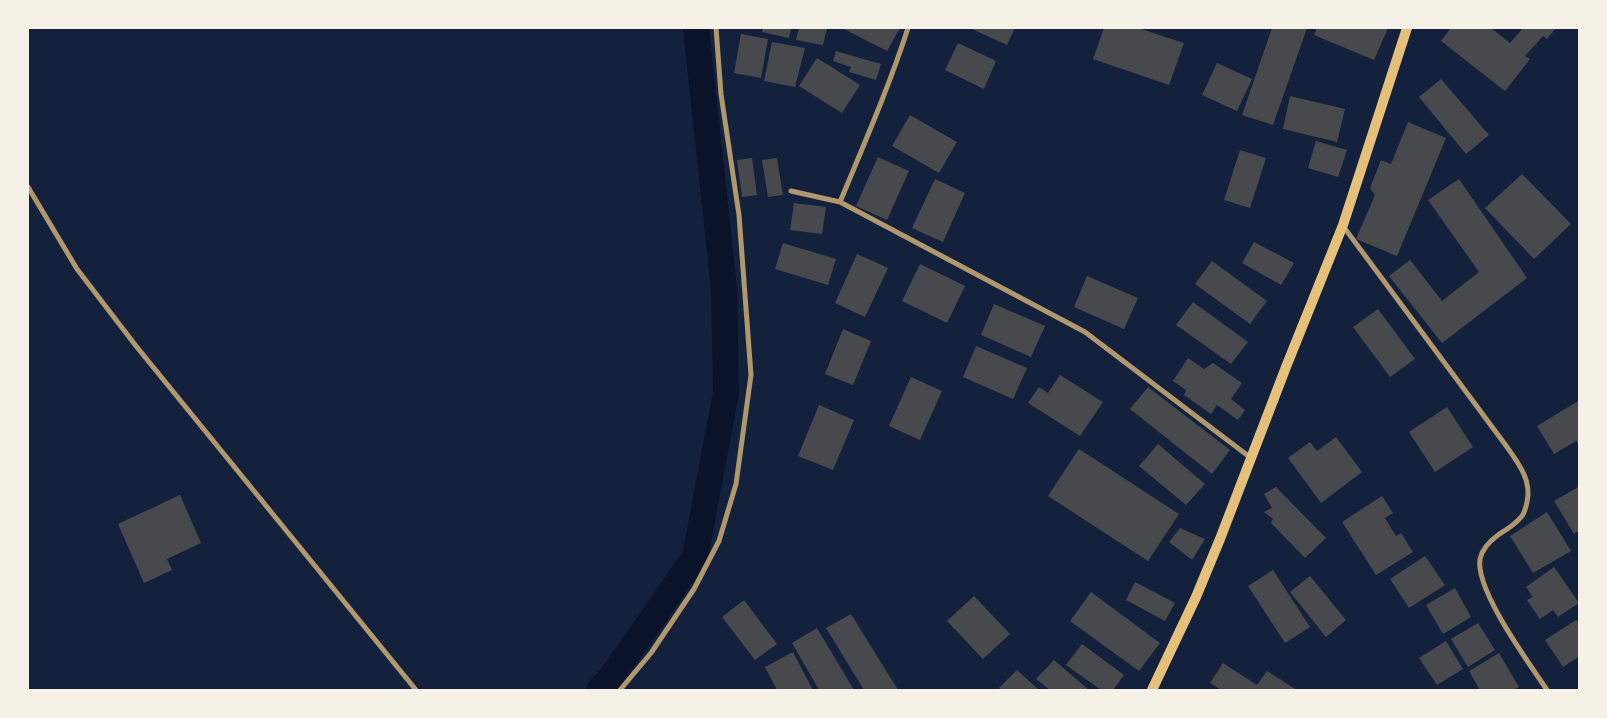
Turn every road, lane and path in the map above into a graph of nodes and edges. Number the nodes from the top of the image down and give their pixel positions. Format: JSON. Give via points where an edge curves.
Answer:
{"nodes":[{"id":1,"x":716,"y":28,"type":"edge"},
{"id":2,"x":908,"y":28,"type":"edge"},
{"id":3,"x":1407,"y":28,"type":"edge"},
{"id":4,"x":28,"y":187,"type":"edge"},
{"id":5,"x":791,"y":191,"type":"dead end"},
{"id":6,"x":840,"y":202,"type":"junction"},
{"id":7,"x":1343,"y":225,"type":"junction"},
{"id":8,"x":1251,"y":458,"type":"junction"},
{"id":9,"x":416,"y":690,"type":"edge"},
{"id":10,"x":620,"y":690,"type":"edge"},
{"id":11,"x":1152,"y":690,"type":"edge"},
{"id":12,"x":1547,"y":690,"type":"edge"}],
"edges":[{"from":1,"to":10,"type":"street","via":[[721,94],[739,215],[751,375],[736,484],[719,541],[694,589],[651,653]]},
{"from":2,"to":6,"type":"street"},
{"from":3,"to":7,"type":"main road"},
{"from":4,"to":9,"type":"street","via":[[77,269],[136,346]]},
{"from":5,"to":6,"type":"street"},
{"from":6,"to":8,"type":"street","via":[[1085,332]]},
{"from":7,"to":8,"type":"main road"},
{"from":7,"to":12,"type":"street","via":[[1524,474],[1530,492],[1525,513],[1487,545],[1480,559],[1480,569],[1485,588],[1499,614]]},
{"from":8,"to":11,"type":"main road","via":[[1196,597]]}]}
